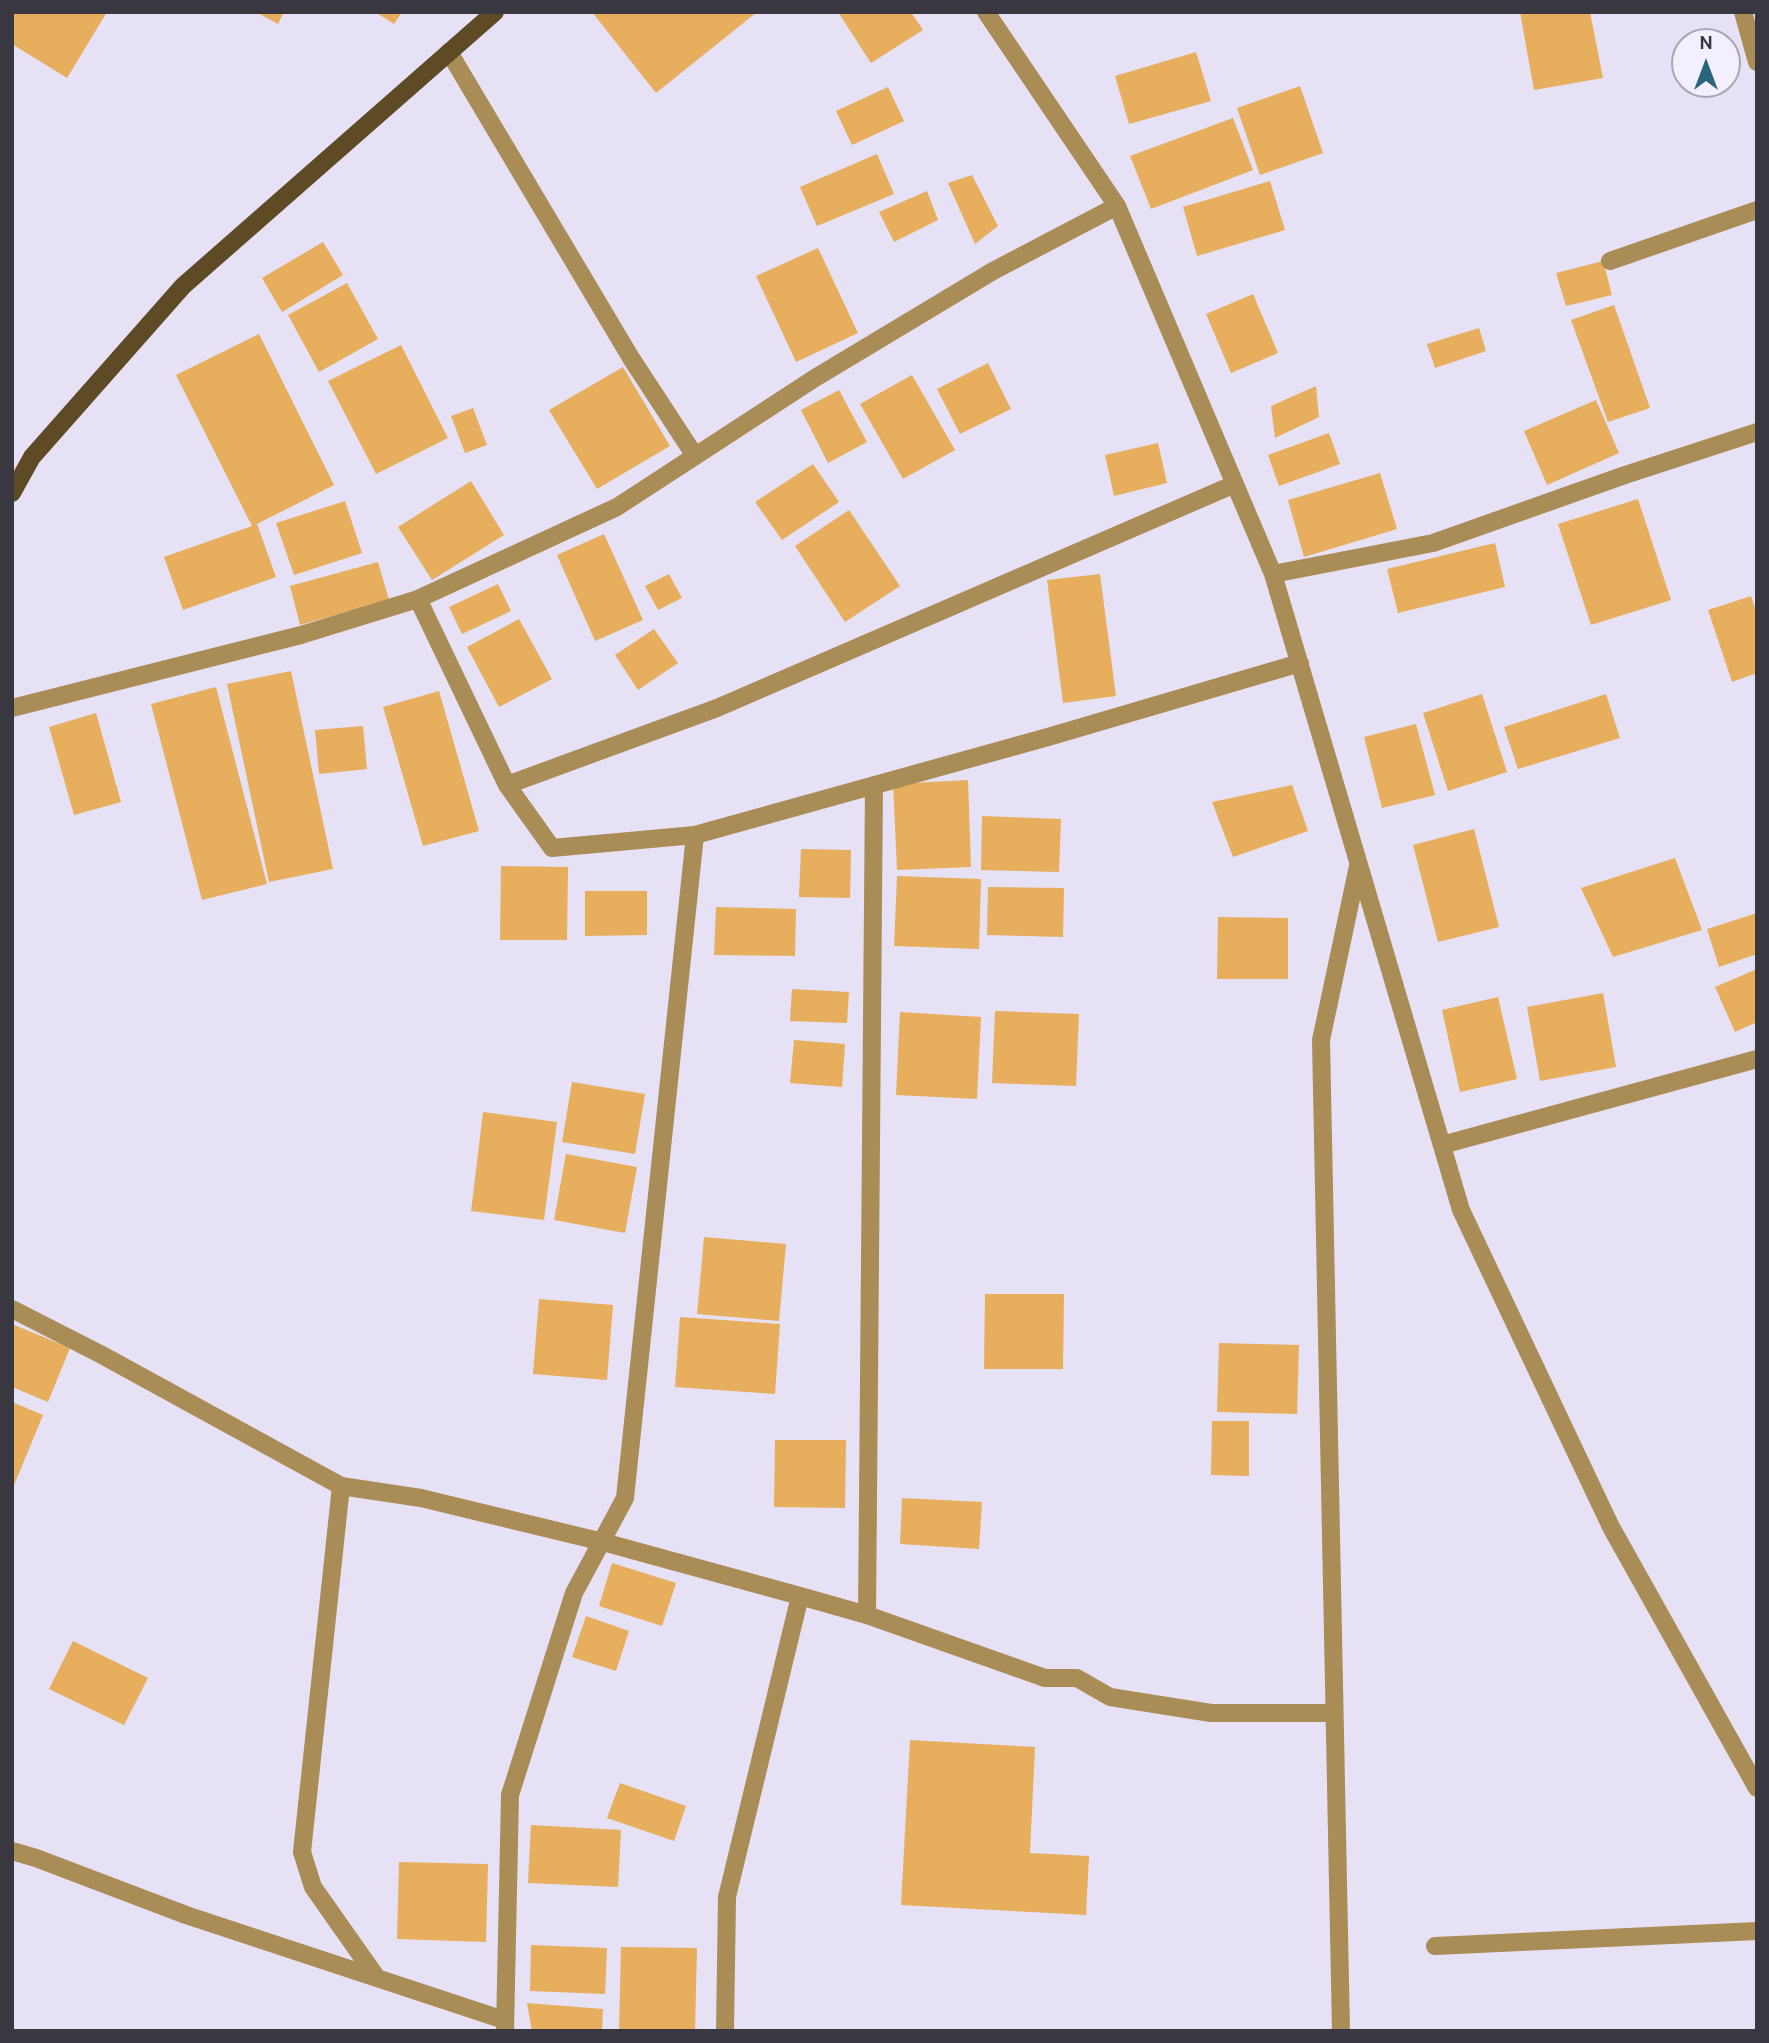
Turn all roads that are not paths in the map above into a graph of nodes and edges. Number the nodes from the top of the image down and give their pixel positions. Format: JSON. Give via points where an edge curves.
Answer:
{"nodes":[{"id":1,"x":495,"y":12,"type":"edge"},
{"id":2,"x":986,"y":12,"type":"edge"},
{"id":3,"x":1743,"y":12,"type":"edge"},
{"id":4,"x":449,"y":52,"type":"junction"},
{"id":5,"x":1756,"y":55,"type":"edge"},
{"id":6,"x":1117,"y":206,"type":"junction"},
{"id":7,"x":1757,"y":210,"type":"edge"},
{"id":8,"x":1611,"y":261,"type":"dead end"},
{"id":9,"x":1757,"y":432,"type":"edge"},
{"id":10,"x":695,"y":456,"type":"junction"},
{"id":11,"x":1235,"y":484,"type":"junction"},
{"id":12,"x":12,"y":493,"type":"edge"},
{"id":13,"x":1273,"y":574,"type":"junction"},
{"id":14,"x":418,"y":599,"type":"junction"},
{"id":15,"x":1300,"y":663,"type":"junction"},
{"id":16,"x":12,"y":708,"type":"edge"},
{"id":17,"x":507,"y":785,"type":"junction"},
{"id":18,"x":874,"y":785,"type":"junction"},
{"id":19,"x":695,"y":835,"type":"junction"},
{"id":20,"x":1359,"y":863,"type":"junction"},
{"id":21,"x":1757,"y":1059,"type":"edge"},
{"id":22,"x":1442,"y":1145,"type":"junction"},
{"id":23,"x":12,"y":1309,"type":"edge"},
{"id":24,"x":341,"y":1486,"type":"junction"},
{"id":25,"x":603,"y":1542,"type":"junction"},
{"id":26,"x":800,"y":1596,"type":"junction"},
{"id":27,"x":867,"y":1615,"type":"junction"},
{"id":28,"x":1334,"y":1713,"type":"junction"},
{"id":29,"x":1757,"y":1788,"type":"edge"},
{"id":30,"x":12,"y":1851,"type":"edge"},
{"id":31,"x":1757,"y":1931,"type":"edge"},
{"id":32,"x":1435,"y":1946,"type":"dead end"},
{"id":33,"x":377,"y":1978,"type":"junction"},
{"id":34,"x":504,"y":2025,"type":"edge"},
{"id":35,"x":725,"y":2031,"type":"edge"},
{"id":36,"x":1341,"y":2031,"type":"edge"}],
"edges":[{"from":1,"to":4,"type":"main road"},
{"from":2,"to":6,"type":"street"},
{"from":3,"to":5,"type":"street"},
{"from":4,"to":10,"type":"street","via":[[631,358]]},
{"from":4,"to":12,"type":"main road","via":[[183,286],[32,457]]},
{"from":6,"to":10,"type":"street","via":[[993,271]]},
{"from":6,"to":11,"type":"street"},
{"from":7,"to":8,"type":"street"},
{"from":9,"to":13,"type":"street","via":[[1433,543]]},
{"from":10,"to":14,"type":"street","via":[[617,507]]},
{"from":11,"to":13,"type":"street"},
{"from":11,"to":17,"type":"street","via":[[717,708]]},
{"from":13,"to":15,"type":"street"},
{"from":14,"to":16,"type":"street","via":[[301,635]]},
{"from":14,"to":17,"type":"street"},
{"from":15,"to":18,"type":"street"},
{"from":15,"to":20,"type":"street"},
{"from":17,"to":19,"type":"street","via":[[552,848]]},
{"from":18,"to":19,"type":"street"},
{"from":18,"to":27,"type":"street"},
{"from":19,"to":25,"type":"street","via":[[625,1497]]},
{"from":20,"to":22,"type":"street"},
{"from":20,"to":28,"type":"street","via":[[1321,1040]]},
{"from":21,"to":22,"type":"street"},
{"from":22,"to":29,"type":"street","via":[[1461,1210],[1611,1527]]},
{"from":23,"to":24,"type":"street"},
{"from":24,"to":25,"type":"street","via":[[421,1497]]},
{"from":24,"to":33,"type":"street","via":[[302,1852],[313,1887]]},
{"from":25,"to":26,"type":"street"},
{"from":25,"to":34,"type":"street","via":[[574,1593],[510,1795]]},
{"from":26,"to":27,"type":"street"},
{"from":26,"to":35,"type":"street","via":[[727,1897]]},
{"from":27,"to":28,"type":"street","via":[[1045,1678],[1077,1678],[1110,1697],[1211,1713]]},
{"from":28,"to":36,"type":"street"},
{"from":30,"to":33,"type":"street"},
{"from":31,"to":32,"type":"street"},
{"from":33,"to":34,"type":"street"}]}
